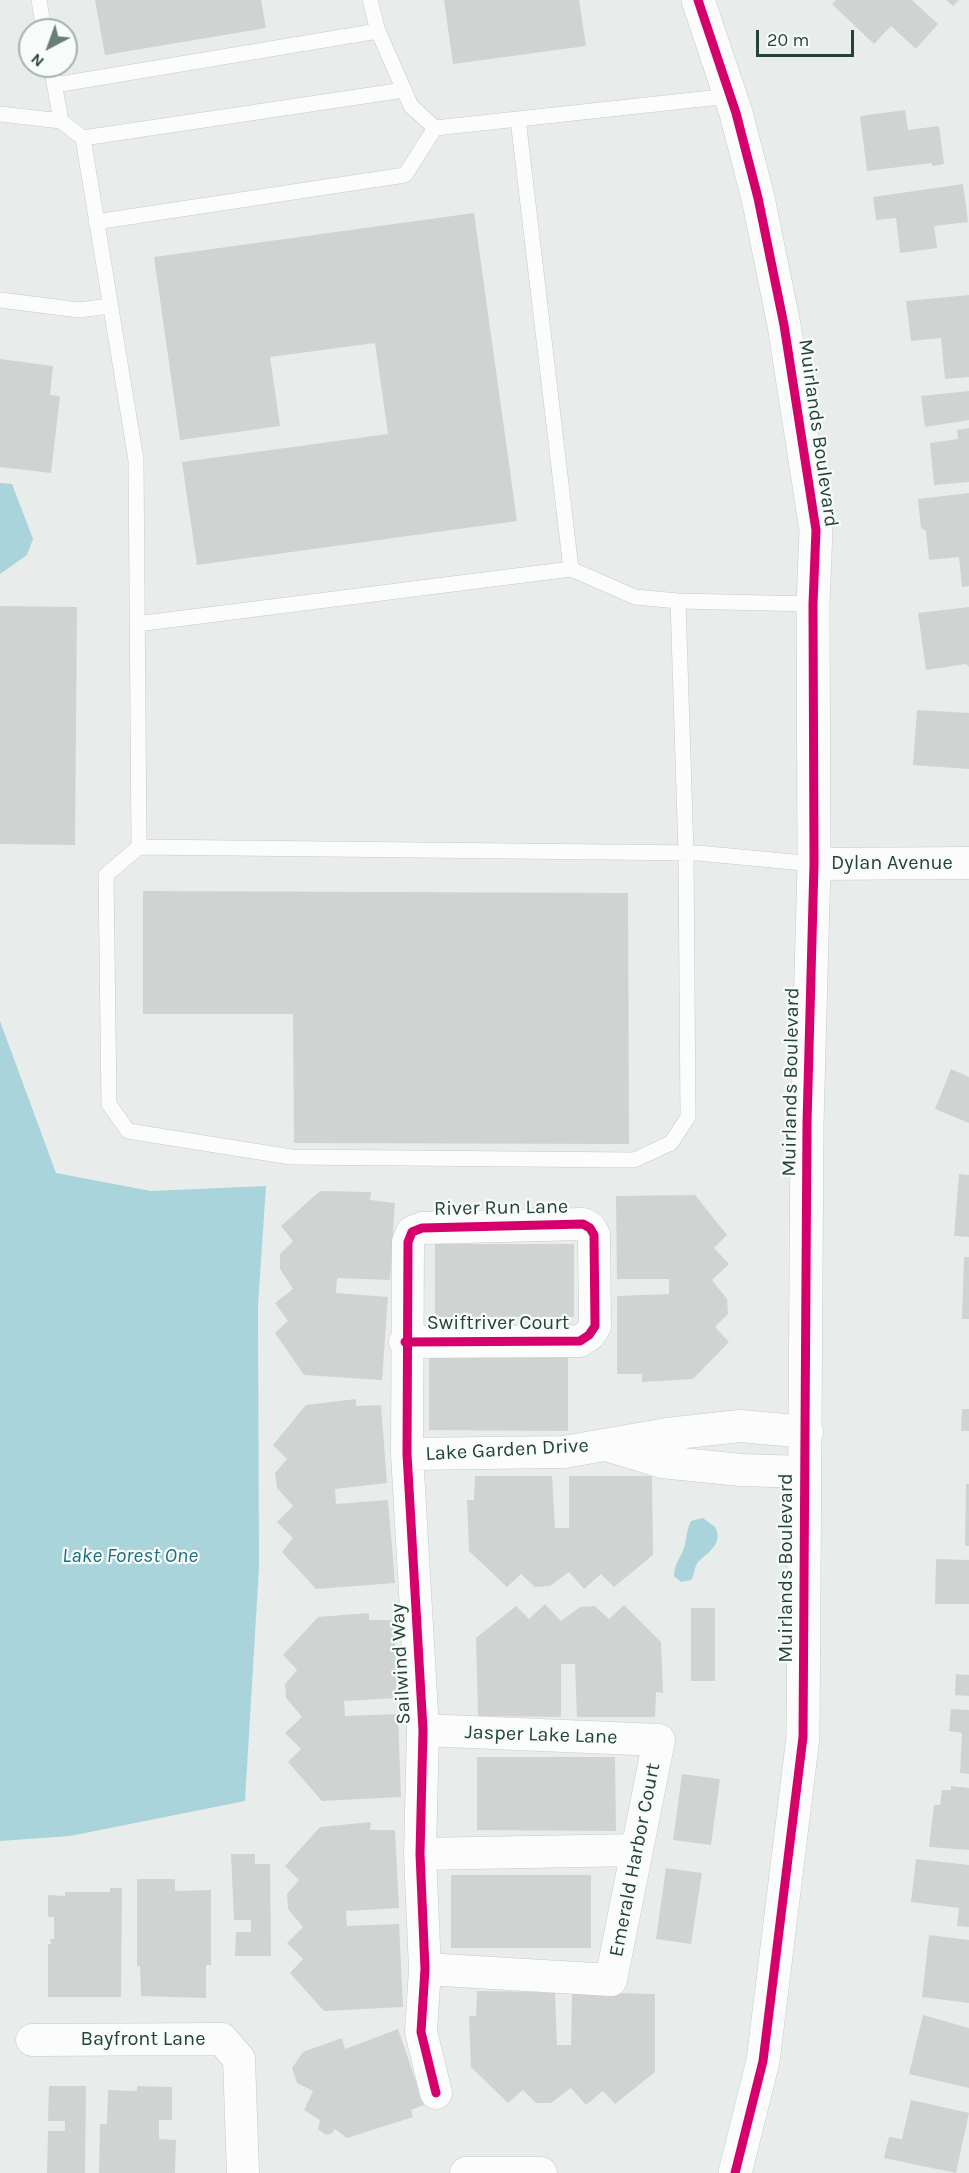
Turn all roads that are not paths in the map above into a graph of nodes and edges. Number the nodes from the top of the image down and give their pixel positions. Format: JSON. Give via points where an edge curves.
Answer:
{"nodes":[{"id":1,"x":39,"y":0,"type":"edge"},
{"id":2,"x":370,"y":0,"type":"edge"},
{"id":3,"x":698,"y":0,"type":"edge"},
{"id":4,"x":42,"y":18,"type":"edge"},
{"id":5,"x":378,"y":31,"type":"junction"},
{"id":6,"x":54,"y":78,"type":"edge"},
{"id":7,"x":55,"y":85,"type":"junction"},
{"id":8,"x":404,"y":90,"type":"junction"},
{"id":9,"x":730,"y":96,"type":"junction"},
{"id":10,"x":0,"y":114,"type":"edge"},
{"id":11,"x":518,"y":119,"type":"junction"},
{"id":12,"x":61,"y":121,"type":"junction"},
{"id":13,"x":435,"y":128,"type":"junction"},
{"id":14,"x":83,"y":138,"type":"junction"},
{"id":15,"x":96,"y":222,"type":"junction"},
{"id":16,"x":0,"y":300,"type":"edge"},
{"id":17,"x":110,"y":306,"type":"junction"},
{"id":18,"x":571,"y":569,"type":"junction"},
{"id":19,"x":678,"y":601,"type":"junction"},
{"id":20,"x":813,"y":604,"type":"junction"},
{"id":21,"x":137,"y":624,"type":"junction"},
{"id":22,"x":139,"y":847,"type":"junction"},
{"id":23,"x":686,"y":853,"type":"junction"},
{"id":24,"x":969,"y":863,"type":"edge"},
{"id":25,"x":814,"y":864,"type":"junction"},
{"id":26,"x":412,"y":1232,"type":"joint"},
{"id":27,"x":589,"y":1335,"type":"joint"},
{"id":28,"x":405,"y":1342,"type":"junction"},
{"id":29,"x":807,"y":1432,"type":"junction"},
{"id":30,"x":606,"y":1444,"type":"junction"},
{"id":31,"x":407,"y":1454,"type":"junction"},
{"id":32,"x":804,"y":1472,"type":"junction"},
{"id":33,"x":423,"y":1730,"type":"junction"},
{"id":34,"x":659,"y":1740,"type":"joint"},
{"id":35,"x":637,"y":1850,"type":"junction"},
{"id":36,"x":420,"y":1854,"type":"junction"},
{"id":37,"x":425,"y":1969,"type":"junction"},
{"id":38,"x":32,"y":2040,"type":"dead end"},
{"id":39,"x":436,"y":2093,"type":"dead end"},
{"id":40,"x":243,"y":2173,"type":"edge"},
{"id":41,"x":466,"y":2173,"type":"edge"},
{"id":42,"x":542,"y":2173,"type":"edge"},
{"id":43,"x":735,"y":2173,"type":"edge"}],
"edges":[{"from":1,"to":4,"type":"lane"},
{"from":2,"to":5,"type":"lane"},
{"from":3,"to":9,"type":"main road","name":"Muirlands Boulevard"},
{"from":5,"to":7,"type":"lane"},
{"from":5,"to":8,"type":"lane"},
{"from":6,"to":7,"type":"lane"},
{"from":7,"to":12,"type":"lane"},
{"from":8,"to":13,"type":"lane","via":[[411,105]]},
{"from":8,"to":14,"type":"lane"},
{"from":9,"to":11,"type":"lane"},
{"from":9,"to":20,"type":"main road","name":"Muirlands Boulevard","via":[[758,198],[784,325],[816,530]]},
{"from":10,"to":12,"type":"lane"},
{"from":11,"to":13,"type":"lane"},
{"from":11,"to":18,"type":"lane"},
{"from":12,"to":14,"type":"lane"},
{"from":13,"to":15,"type":"lane","via":[[405,175]]},
{"from":14,"to":15,"type":"lane"},
{"from":15,"to":17,"type":"lane"},
{"from":16,"to":17,"type":"lane","via":[[80,310]]},
{"from":17,"to":21,"type":"lane","via":[[136,460]]},
{"from":18,"to":19,"type":"lane","via":[[635,597]]},
{"from":18,"to":21,"type":"lane"},
{"from":19,"to":20,"type":"lane"},
{"from":19,"to":23,"type":"lane"},
{"from":20,"to":25,"type":"main road","name":"Muirlands Boulevard"},
{"from":21,"to":22,"type":"lane"},
{"from":22,"to":23,"type":"lane"},
{"from":22,"to":23,"type":"lane","via":[[106,875],[108,1104],[128,1131],[303,1157],[634,1160],[671,1143],[688,1117]]},
{"from":23,"to":25,"type":"lane"},
{"from":24,"to":25,"type":"street","name":"Dylan Avenue"},
{"from":25,"to":29,"type":"main road","name":"Muirlands Boulevard","via":[[807,1123]]},
{"from":26,"to":27,"type":"street","name":"River Run Lane","via":[[445,1227],[583,1224],[590,1228],[594,1235],[595,1326]]},
{"from":26,"to":28,"type":"street","name":"Sailwind Way","via":[[408,1242]]},
{"from":27,"to":28,"type":"street","name":"Swiftriver Court","via":[[580,1341]]},
{"from":28,"to":31,"type":"street","name":"Sailwind Way"},
{"from":29,"to":30,"type":"street","name":"Lake Garden Drive","via":[[740,1426]]},
{"from":29,"to":32,"type":"main road","name":"Muirlands Boulevard"},
{"from":30,"to":31,"type":"street","name":"Lake Garden Drive","via":[[564,1452]]},
{"from":30,"to":32,"type":"street","name":"Lake Garden Drive","via":[[662,1462]]},
{"from":31,"to":33,"type":"street","name":"Sailwind Way"},
{"from":32,"to":43,"type":"main road","name":"Muirlands Boulevard","via":[[803,1737],[763,2061]]},
{"from":33,"to":34,"type":"street","name":"Jasper Lake Lane"},
{"from":33,"to":36,"type":"street","name":"Sailwind Way"},
{"from":34,"to":35,"type":"street","name":"Emerald Harbor Court"},
{"from":35,"to":36,"type":"street"},
{"from":35,"to":37,"type":"street","name":"Emerald Harbor Court","via":[[611,1980]]},
{"from":36,"to":37,"type":"street","name":"Sailwind Way"},
{"from":37,"to":39,"type":"street","name":"Sailwind Way","via":[[421,2032]]},
{"from":38,"to":40,"type":"street","name":"Bayfront Lane","via":[[222,2038],[239,2059]]},
{"from":41,"to":42,"type":"street"}]}
